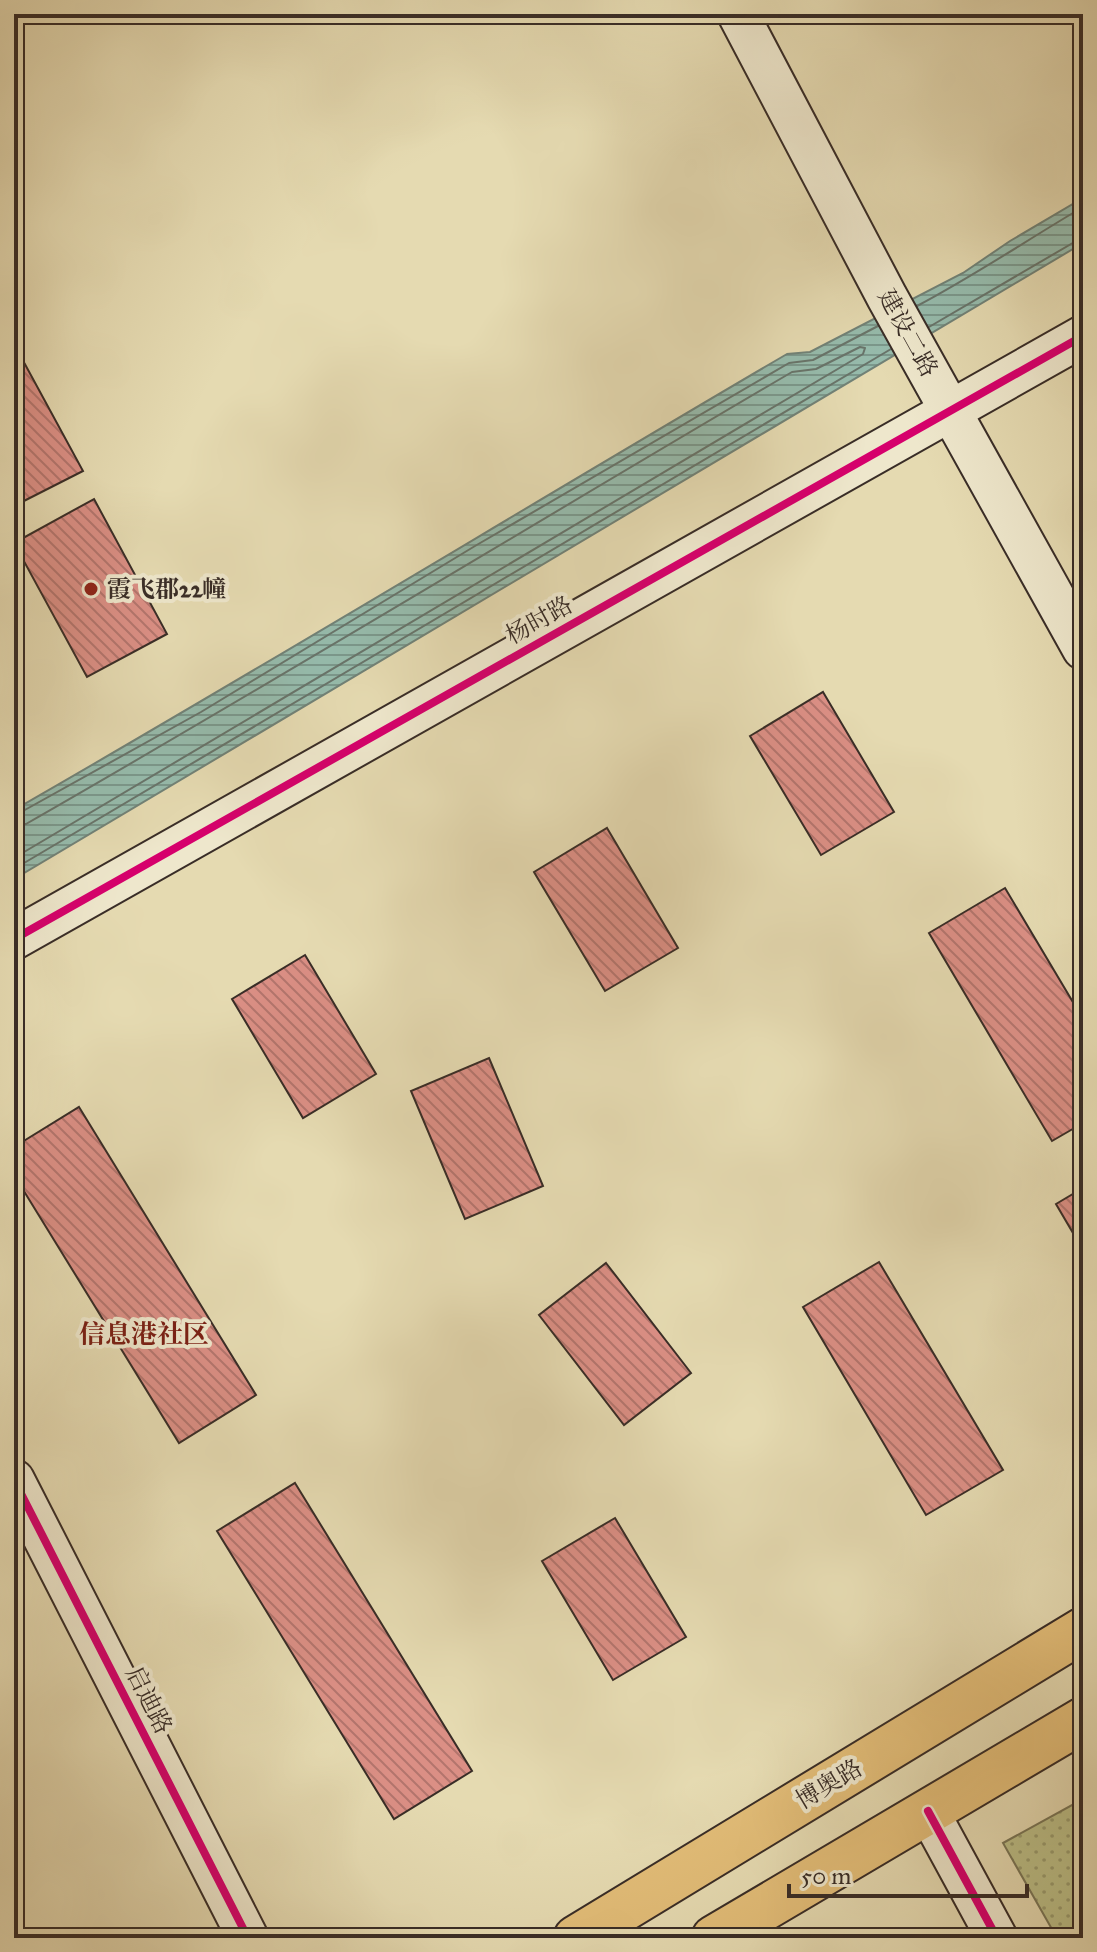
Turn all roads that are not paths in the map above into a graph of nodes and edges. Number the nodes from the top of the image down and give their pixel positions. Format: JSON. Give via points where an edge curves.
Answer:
{"nodes":[{"id":1,"x":738,"y":14,"type":"edge"},
{"id":2,"x":1083,"y":336,"type":"edge"},
{"id":3,"x":953,"y":410,"type":"junction"},
{"id":4,"x":1083,"y":649,"type":"edge"},
{"id":5,"x":14,"y":939,"type":"edge"},
{"id":6,"x":14,"y":1480,"type":"edge"},
{"id":7,"x":1083,"y":1630,"type":"edge"},
{"id":8,"x":1083,"y":1720,"type":"edge"},
{"id":9,"x":928,"y":1811,"type":"junction"},
{"id":10,"x":248,"y":1938,"type":"edge"},
{"id":11,"x":576,"y":1938,"type":"edge"},
{"id":12,"x":714,"y":1938,"type":"edge"},
{"id":13,"x":997,"y":1938,"type":"edge"}],
"edges":[{"from":1,"to":3,"type":"street","name":"建设二路","via":[[887,297]]},
{"from":2,"to":3,"type":"street","name":"杨时路"},
{"from":3,"to":4,"type":"street","name":"建设二路"},
{"from":3,"to":5,"type":"street","name":"杨时路"},
{"from":6,"to":10,"type":"street","name":"启迪路"},
{"from":7,"to":11,"type":"main road","name":"博奥路"},
{"from":8,"to":9,"type":"main road"},
{"from":9,"to":12,"type":"main road"},
{"from":9,"to":13,"type":"street"}]}
